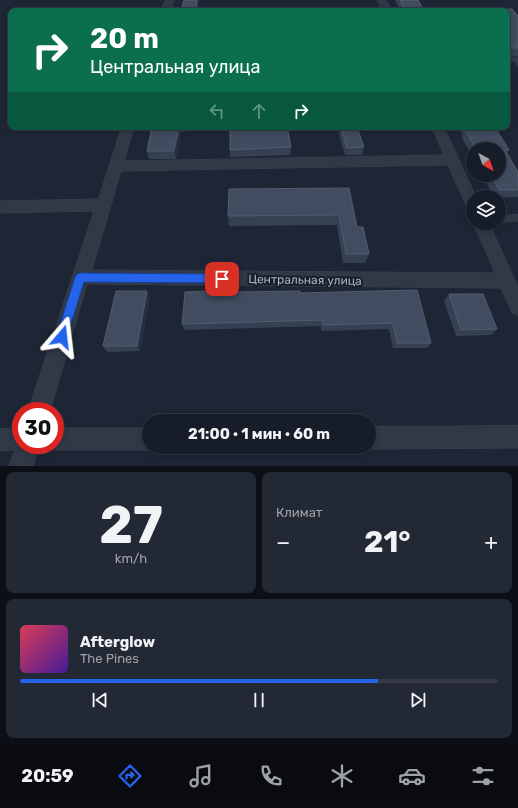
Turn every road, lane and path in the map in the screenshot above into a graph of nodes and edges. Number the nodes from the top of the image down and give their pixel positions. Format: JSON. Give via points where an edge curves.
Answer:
{"nodes":[{"id":1,"x":127,"y":130,"type":"edge"},
{"id":2,"x":439,"y":130,"type":"edge"},
{"id":3,"x":453,"y":160,"type":"junction"},
{"id":4,"x":115,"y":166,"type":"junction"},
{"id":5,"x":466,"y":190,"type":"edge"},
{"id":6,"x":104,"y":205,"type":"junction"},
{"id":7,"x":0,"y":207,"type":"edge"},
{"id":8,"x":518,"y":218,"type":"edge"},
{"id":9,"x":506,"y":219,"type":"edge"},
{"id":10,"x":484,"y":230,"type":"edge"},
{"id":11,"x":80,"y":277,"type":"junction"},
{"id":12,"x":507,"y":281,"type":"junction"},
{"id":13,"x":518,"y":307,"type":"edge"},
{"id":14,"x":41,"y":402,"type":"edge"},
{"id":15,"x":518,"y":437,"type":"edge"},
{"id":16,"x":376,"y":438,"type":"edge"},
{"id":17,"x":12,"y":439,"type":"edge"},
{"id":18,"x":64,"y":439,"type":"edge"},
{"id":19,"x":142,"y":439,"type":"edge"},
{"id":20,"x":0,"y":440,"type":"edge"},
{"id":21,"x":25,"y":454,"type":"edge"},
{"id":22,"x":21,"y":466,"type":"edge"}],
"edges":[{"from":1,"to":4,"type":"street"},
{"from":2,"to":3,"type":"street"},
{"from":3,"to":4,"type":"street"},
{"from":3,"to":5,"type":"street"},
{"from":4,"to":6,"type":"street"},
{"from":6,"to":7,"type":"street"},
{"from":6,"to":11,"type":"street"},
{"from":8,"to":9,"type":"lane"},
{"from":10,"to":12,"type":"street"},
{"from":11,"to":12,"type":"street","name":"Центральная улица"},
{"from":11,"to":14,"type":"street"},
{"from":12,"to":13,"type":"street"},
{"from":15,"to":16,"type":"street"},
{"from":17,"to":20,"type":"street"},
{"from":18,"to":19,"type":"street"},
{"from":21,"to":22,"type":"street"}]}
